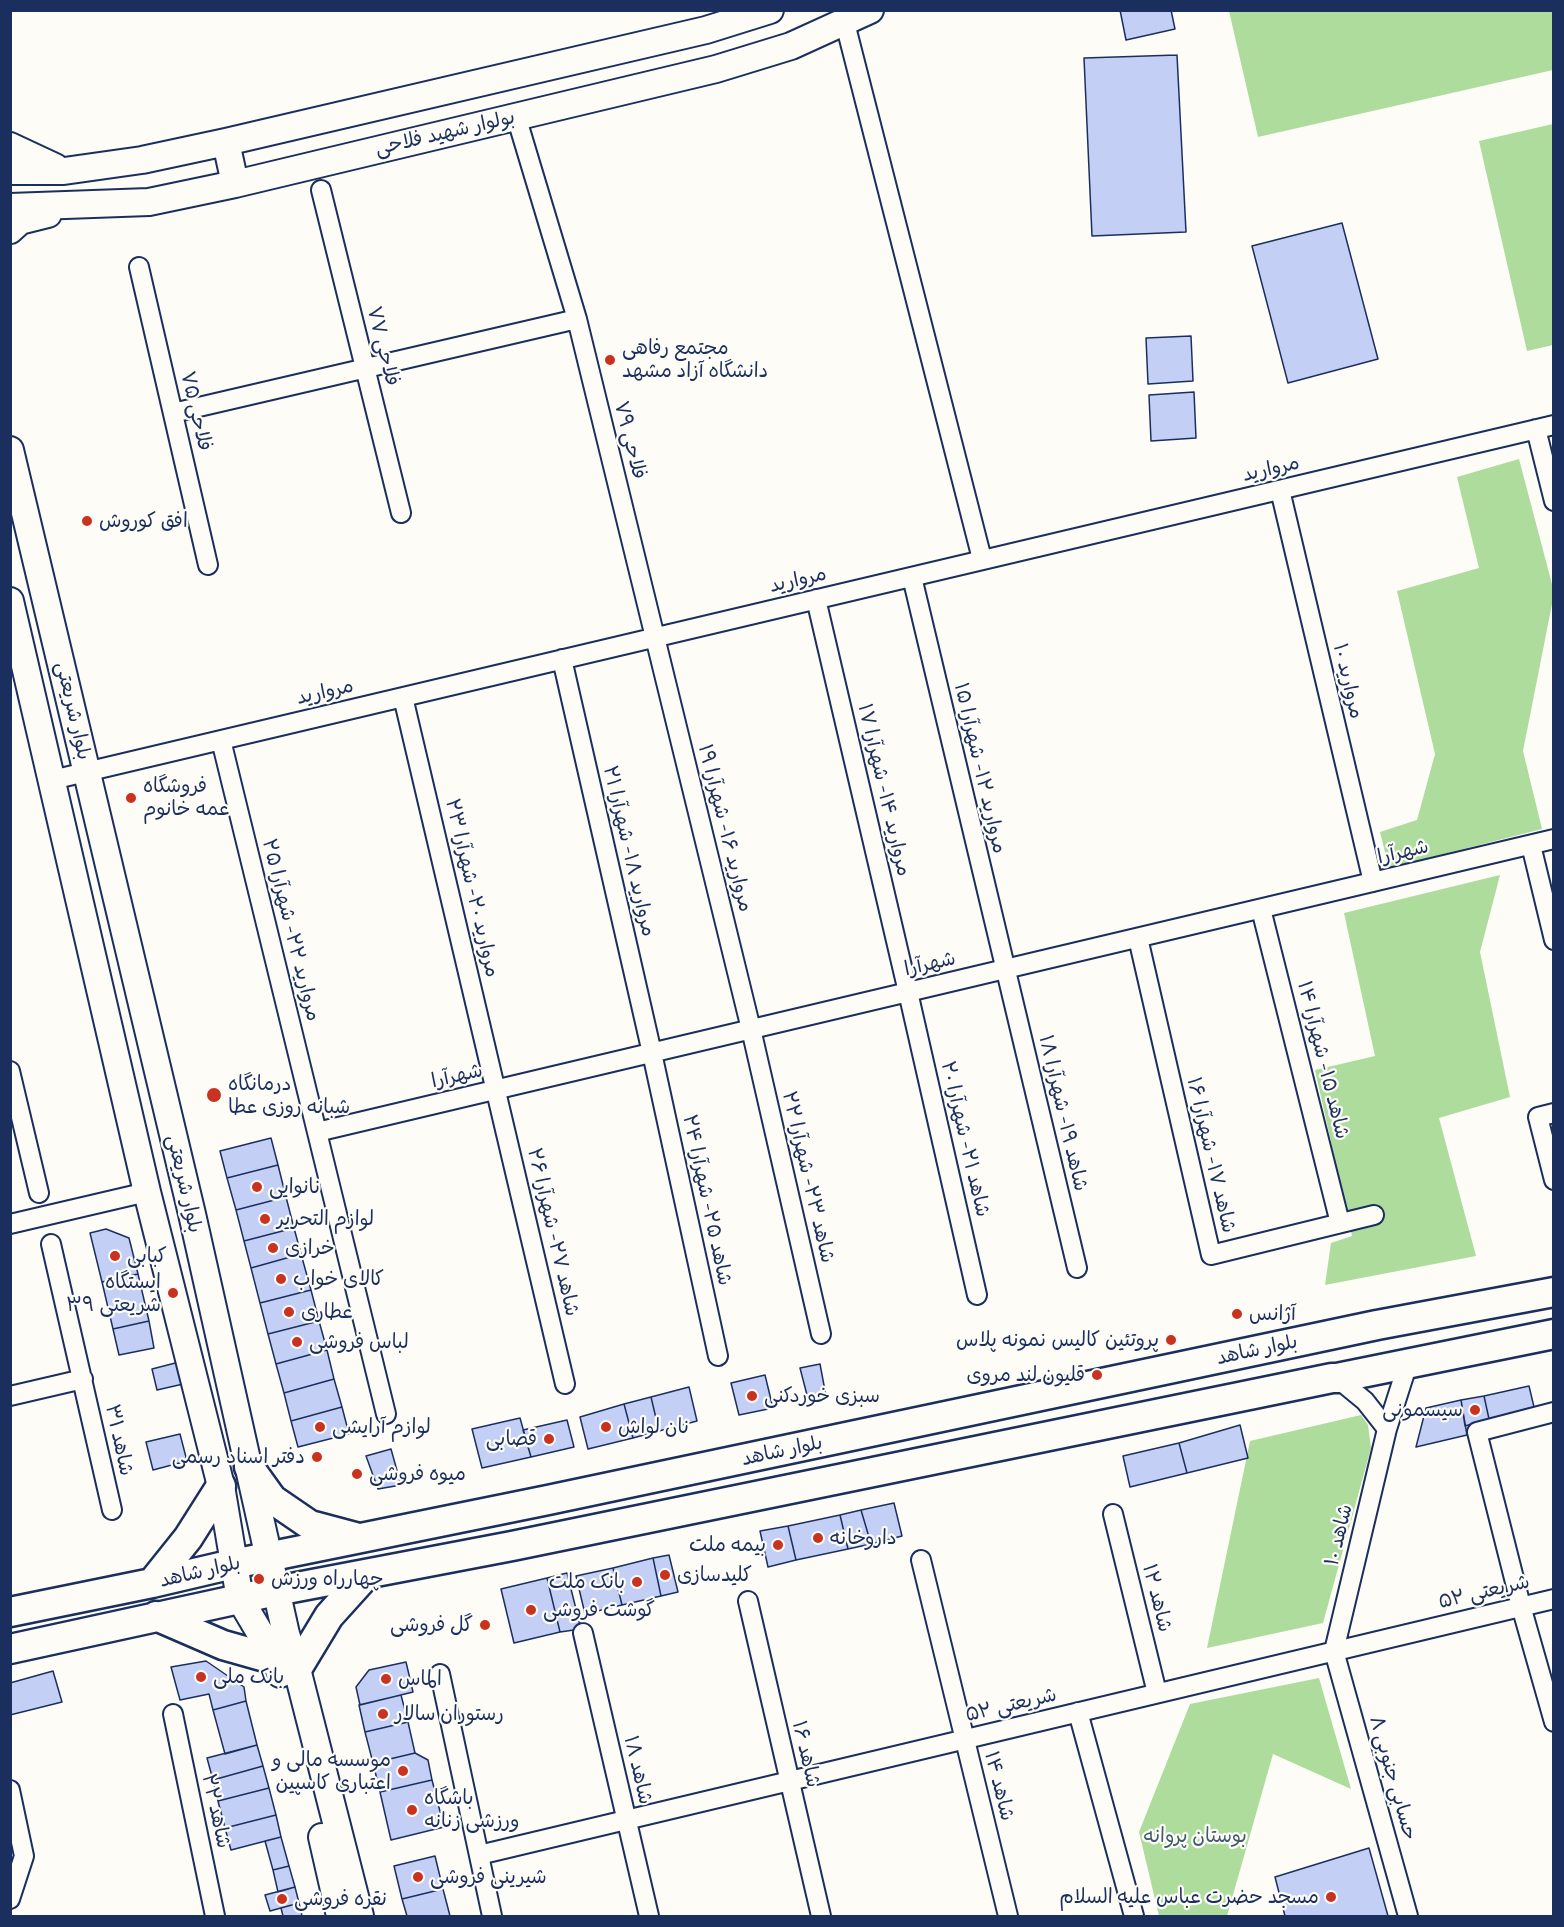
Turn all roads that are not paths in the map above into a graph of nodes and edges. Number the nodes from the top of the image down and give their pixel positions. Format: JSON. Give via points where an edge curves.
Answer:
{"nodes":[{"id":1,"x":770,"y":10,"type":"edge"},
{"id":2,"x":870,"y":10,"type":"edge"},
{"id":3,"x":844,"y":23,"type":"junction"},
{"id":4,"x":516,"y":116,"type":"junction"},
{"id":5,"x":226,"y":142,"type":"junction"},
{"id":6,"x":10,"y":146,"type":"edge"},
{"id":7,"x":10,"y":171,"type":"edge"},
{"id":8,"x":64,"y":171,"type":"junction"},
{"id":9,"x":235,"y":184,"type":"junction"},
{"id":10,"x":321,"y":190,"type":"dead end"},
{"id":11,"x":75,"y":206,"type":"junction"},
{"id":12,"x":10,"y":207,"type":"edge"},
{"id":13,"x":10,"y":230,"type":"edge"},
{"id":14,"x":139,"y":267,"type":"dead end"},
{"id":15,"x":577,"y":319,"type":"junction"},
{"id":16,"x":365,"y":368,"type":"junction"},
{"id":17,"x":173,"y":413,"type":"junction"},
{"id":18,"x":1545,"y":427,"type":"edge"},
{"id":19,"x":10,"y":450,"type":"edge"},
{"id":20,"x":1280,"y":490,"type":"junction"},
{"id":21,"x":1554,"y":501,"type":"edge"},
{"id":22,"x":400,"y":513,"type":"dead end"},
{"id":23,"x":981,"y":559,"type":"junction"},
{"id":24,"x":208,"y":565,"type":"dead end"},
{"id":25,"x":912,"y":577,"type":"junction"},
{"id":26,"x":816,"y":599,"type":"junction"},
{"id":27,"x":10,"y":601,"type":"edge"},
{"id":28,"x":656,"y":637,"type":"junction"},
{"id":29,"x":562,"y":659,"type":"junction"},
{"id":30,"x":403,"y":697,"type":"junction"},
{"id":31,"x":221,"y":740,"type":"junction"},
{"id":32,"x":87,"y":772,"type":"junction"},
{"id":33,"x":52,"y":780,"type":"junction"},
{"id":34,"x":1554,"y":839,"type":"edge"},
{"id":35,"x":1531,"y":845,"type":"junction"},
{"id":36,"x":1373,"y":882,"type":"junction"},
{"id":37,"x":1261,"y":909,"type":"junction"},
{"id":38,"x":1138,"y":938,"type":"junction"},
{"id":39,"x":1554,"y":940,"type":"edge"},
{"id":40,"x":1005,"y":969,"type":"junction"},
{"id":41,"x":908,"y":992,"type":"junction"},
{"id":42,"x":751,"y":1029,"type":"junction"},
{"id":43,"x":652,"y":1053,"type":"junction"},
{"id":44,"x":10,"y":1071,"type":"edge"},
{"id":45,"x":496,"y":1089,"type":"junction"},
{"id":46,"x":1554,"y":1113,"type":"edge"},
{"id":47,"x":317,"y":1132,"type":"junction"},
{"id":48,"x":1554,"y":1180,"type":"edge"},
{"id":49,"x":147,"y":1192,"type":"junction"},
{"id":50,"x":39,"y":1193,"type":"dead end"},
{"id":51,"x":1374,"y":1215,"type":"dead end"},
{"id":52,"x":1340,"y":1223,"type":"junction"},
{"id":53,"x":10,"y":1224,"type":"edge"},
{"id":54,"x":51,"y":1244,"type":"dead end"},
{"id":55,"x":1077,"y":1268,"type":"dead end"},
{"id":56,"x":1554,"y":1292,"type":"edge"},
{"id":57,"x":977,"y":1295,"type":"dead end"},
{"id":58,"x":821,"y":1334,"type":"dead end"},
{"id":59,"x":1554,"y":1334,"type":"edge"},
{"id":60,"x":718,"y":1356,"type":"dead end"},
{"id":61,"x":1408,"y":1364,"type":"junction"},
{"id":62,"x":1337,"y":1378,"type":"junction"},
{"id":63,"x":83,"y":1379,"type":"junction"},
{"id":64,"x":566,"y":1384,"type":"dead end"},
{"id":65,"x":10,"y":1396,"type":"edge"},
{"id":66,"x":1554,"y":1412,"type":"edge"},
{"id":67,"x":386,"y":1414,"type":"dead end"},
{"id":68,"x":1387,"y":1429,"type":"junction"},
{"id":69,"x":249,"y":1467,"type":"junction"},
{"id":70,"x":221,"y":1486,"type":"junction"},
{"id":71,"x":112,"y":1510,"type":"dead end"},
{"id":72,"x":1113,"y":1514,"type":"dead end"},
{"id":73,"x":360,"y":1539,"type":"junction"},
{"id":74,"x":269,"y":1557,"type":"junction"},
{"id":75,"x":921,"y":1560,"type":"dead end"},
{"id":76,"x":233,"y":1564,"type":"junction"},
{"id":77,"x":366,"y":1575,"type":"junction"},
{"id":78,"x":152,"y":1583,"type":"junction"},
{"id":79,"x":276,"y":1591,"type":"junction"},
{"id":80,"x":240,"y":1599,"type":"junction"},
{"id":81,"x":1554,"y":1599,"type":"edge"},
{"id":82,"x":748,"y":1601,"type":"dead end"},
{"id":83,"x":1521,"y":1606,"type":"junction"},
{"id":84,"x":10,"y":1612,"type":"edge"},
{"id":85,"x":156,"y":1616,"type":"junction"},
{"id":86,"x":583,"y":1633,"type":"dead end"},
{"id":87,"x":10,"y":1649,"type":"edge"},
{"id":88,"x":1334,"y":1651,"type":"junction"},
{"id":89,"x":287,"y":1664,"type":"junction"},
{"id":90,"x":440,"y":1674,"type":"dead end"},
{"id":91,"x":1157,"y":1693,"type":"junction"},
{"id":92,"x":1078,"y":1712,"type":"junction"},
{"id":93,"x":174,"y":1714,"type":"dead end"},
{"id":94,"x":1554,"y":1722,"type":"edge"},
{"id":95,"x":964,"y":1739,"type":"junction"},
{"id":96,"x":789,"y":1781,"type":"junction"},
{"id":97,"x":10,"y":1790,"type":"edge"},
{"id":98,"x":626,"y":1820,"type":"junction"},
{"id":99,"x":479,"y":1855,"type":"junction"},
{"id":100,"x":10,"y":1899,"type":"edge"},
{"id":101,"x":215,"y":1917,"type":"edge"},
{"id":102,"x":340,"y":1917,"type":"edge"},
{"id":103,"x":360,"y":1917,"type":"edge"},
{"id":104,"x":492,"y":1917,"type":"edge"},
{"id":105,"x":649,"y":1917,"type":"edge"},
{"id":106,"x":821,"y":1917,"type":"edge"},
{"id":107,"x":1008,"y":1917,"type":"edge"},
{"id":108,"x":1134,"y":1917,"type":"edge"},
{"id":109,"x":1408,"y":1917,"type":"edge"}],
"edges":[{"from":1,"to":5,"type":"main road","name":"بولوار شهید فلاحی","via":[[706,30]]},
{"from":2,"to":3,"type":"main road","name":"بولوار شهید فلاحی"},
{"from":3,"to":4,"type":"main road","name":"بولوار شهید فلاحی","via":[[791,46],[716,69]]},
{"from":3,"to":23,"type":"street"},
{"from":4,"to":9,"type":"main road","name":"بولوار شهید فلاحی"},
{"from":4,"to":15,"type":"street","name":"فلاحی ۷۹"},
{"from":5,"to":8,"type":"main road","name":"بولوار شهید فلاحی"},
{"from":5,"to":9,"type":"main road"},
{"from":6,"to":8,"type":"main road"},
{"from":7,"to":8,"type":"main road","name":"بولوار شهید فلاحی"},
{"from":9,"to":11,"type":"main road","name":"بولوار شهید فلاحی","via":[[149,202]]},
{"from":10,"to":16,"type":"street","name":"فلاحی ۷۷"},
{"from":11,"to":12,"type":"main road","name":"بولوار شهید فلاحی"},
{"from":11,"to":13,"type":"main road","via":[[20,221]]},
{"from":14,"to":17,"type":"street","name":"فلاحی ۷۵"},
{"from":15,"to":16,"type":"street"},
{"from":15,"to":28,"type":"street","name":"فلاحی ۷۹"},
{"from":16,"to":17,"type":"street"},
{"from":16,"to":22,"type":"street","name":"فلاحی ۷۷"},
{"from":17,"to":24,"type":"street","name":"فلاحی ۷۵"},
{"from":18,"to":20,"type":"street","name":"مروارید"},
{"from":18,"to":21,"type":"street"},
{"from":19,"to":32,"type":"main road","name":"بلوار شریعتی"},
{"from":20,"to":23,"type":"street","name":"مروارید"},
{"from":20,"to":36,"type":"street","name":"مروارید ۱۰"},
{"from":23,"to":25,"type":"street","name":"مروارید"},
{"from":25,"to":26,"type":"street","name":"مروارید"},
{"from":25,"to":40,"type":"street","name":"مروارید ۱۲- شهرآرا ۱۵"},
{"from":26,"to":28,"type":"street","name":"مروارید"},
{"from":26,"to":41,"type":"street","name":"مروارید ۱۴- شهرآرا ۱۷"},
{"from":27,"to":33,"type":"main road","name":"بلوار شریعتی"},
{"from":28,"to":29,"type":"street","name":"مروارید"},
{"from":28,"to":42,"type":"street","name":"مروارید ۱۶- شهرآرا ۱۹"},
{"from":29,"to":30,"type":"street","name":"مروارید"},
{"from":29,"to":43,"type":"street","name":"مروارید ۱۸- شهرآرا ۲۱"},
{"from":30,"to":31,"type":"street","name":"مروارید"},
{"from":30,"to":45,"type":"street","name":"مروارید ۲۰- شهرآرا ۲۳"},
{"from":31,"to":32,"type":"street","name":"مروارید"},
{"from":31,"to":47,"type":"street","name":"مروارید ۲۲- شهرآرا ۲۵"},
{"from":32,"to":33,"type":"street","name":"مروارید"},
{"from":32,"to":69,"type":"main road","name":"بلوار شریعتی"},
{"from":33,"to":49,"type":"main road","name":"بلوار شریعتی"},
{"from":34,"to":35,"type":"street","name":"شهرآرا"},
{"from":35,"to":36,"type":"street","name":"شهرآرا"},
{"from":35,"to":39,"type":"street"},
{"from":36,"to":37,"type":"street","name":"شهرآرا"},
{"from":37,"to":38,"type":"street","name":"شهرآرا"},
{"from":37,"to":52,"type":"street","name":"شاهد ۱۵- شهرآرا ۱۴"},
{"from":38,"to":40,"type":"street","name":"شهرآرا"},
{"from":38,"to":52,"type":"street","name":"شاهد ۱۷- شهرآرا ۱۶","via":[[1211,1255]]},
{"from":40,"to":41,"type":"street","name":"شهرآرا"},
{"from":40,"to":55,"type":"street","name":"شاهد ۱۹- شهرآرا ۱۸"},
{"from":41,"to":42,"type":"street","name":"شهرآرا"},
{"from":41,"to":57,"type":"street","name":"شاهد ۲۱- شهرآرا ۲۰"},
{"from":42,"to":43,"type":"street","name":"شهرآرا"},
{"from":42,"to":58,"type":"street","name":"شاهد ۲۳- شهرآرا ۲۲"},
{"from":43,"to":45,"type":"street","name":"شهرآرا"},
{"from":43,"to":60,"type":"street","name":"شاهد ۲۵- شهرآرا ۲۴"},
{"from":44,"to":50,"type":"street"},
{"from":45,"to":47,"type":"street","name":"شهرآرا"},
{"from":45,"to":64,"type":"street","name":"شاهد ۲۷- شهرآرا ۲۶"},
{"from":46,"to":48,"type":"street","via":[[1538,1117]]},
{"from":47,"to":67,"type":"street","name":"مروارید ۲۲- شهرآرا ۲۵"},
{"from":49,"to":53,"type":"street"},
{"from":49,"to":70,"type":"main road","name":"بلوار شریعتی"},
{"from":51,"to":52,"type":"street","name":"شاهد ۱۷- شهرآرا ۱۶"},
{"from":54,"to":63,"type":"street","name":"شاهد ۳۱"},
{"from":56,"to":73,"type":"main road","name":"بلوار شاهد","via":[[1377,1325]]},
{"from":59,"to":61,"type":"main road","name":"بلوار شاهد"},
{"from":61,"to":62,"type":"main road","name":"بلوار شاهد"},
{"from":61,"to":68,"type":"street","name":"شاهد ۱۰"},
{"from":62,"to":68,"type":"street","via":[[1365,1401]]},
{"from":62,"to":77,"type":"main road","name":"بلوار شاهد"},
{"from":63,"to":65,"type":"street"},
{"from":63,"to":71,"type":"street","name":"شاهد ۳۱"},
{"from":66,"to":83,"type":"street","via":[[1477,1432]]},
{"from":68,"to":88,"type":"street","name":"شاهد ۱۰"},
{"from":69,"to":73,"type":"main road","via":[[272,1499],[310,1525]]},
{"from":69,"to":74,"type":"main road","name":"بلوار شریعتی"},
{"from":70,"to":76,"type":"main road","name":"بلوار شریعتی"},
{"from":70,"to":78,"type":"main road","via":[[188,1538]]},
{"from":72,"to":91,"type":"street","name":"شاهد ۱۲"},
{"from":73,"to":74,"type":"main road","name":"بلوار شاهد"},
{"from":74,"to":76,"type":"main road","name":"بلوار شاهد"},
{"from":74,"to":79,"type":"main road","name":"بلوار شریعتی"},
{"from":75,"to":95,"type":"street","name":"شاهد ۱۴"},
{"from":76,"to":78,"type":"main road","name":"بلوار شاهد"},
{"from":76,"to":80,"type":"main road","name":"بلوار شریعتی"},
{"from":77,"to":79,"type":"main road","name":"بلوار شاهد"},
{"from":77,"to":89,"type":"main road"},
{"from":78,"to":84,"type":"main road","name":"بلوار شاهد"},
{"from":79,"to":80,"type":"main road","name":"بلوار شاهد"},
{"from":79,"to":89,"type":"main road","name":"بلوار شریعتی","via":[[286,1634]]},
{"from":80,"to":85,"type":"main road","name":"بلوار شاهد"},
{"from":80,"to":89,"type":"main road","name":"بلوار شریعتی"},
{"from":81,"to":83,"type":"street","name":"شریعتی ۵۲"},
{"from":82,"to":96,"type":"street","name":"شاهد ۱۶"},
{"from":83,"to":88,"type":"street","name":"شریعتی ۵۲"},
{"from":83,"to":94,"type":"street"},
{"from":85,"to":87,"type":"main road","name":"بلوار شاهد"},
{"from":85,"to":89,"type":"main road","via":[[223,1645]]},
{"from":86,"to":98,"type":"street","name":"شاهد ۱۸"},
{"from":88,"to":91,"type":"street","name":"شریعتی ۵۲"},
{"from":88,"to":109,"type":"street","name":"حسابی جنوبی ۸"},
{"from":89,"to":102,"type":"main road","name":"بلوار شریعتی"},
{"from":89,"to":103,"type":"main road","name":"بلوار شریعتی"},
{"from":90,"to":99,"type":"street"},
{"from":91,"to":92,"type":"street","name":"شریعتی ۵۲"},
{"from":92,"to":95,"type":"street","name":"شریعتی ۵۲"},
{"from":92,"to":108,"type":"street"},
{"from":93,"to":101,"type":"street","name":"شاهد ۲۲"},
{"from":95,"to":96,"type":"street","name":"شریعتی ۵۲"},
{"from":95,"to":107,"type":"street","name":"شاهد ۱۴"},
{"from":96,"to":98,"type":"street","name":"شریعتی ۵۲"},
{"from":96,"to":106,"type":"street","name":"شاهد ۱۶"},
{"from":97,"to":100,"type":"street","via":[[24,1856]]},
{"from":98,"to":99,"type":"street","name":"شریعتی ۵۲"},
{"from":98,"to":105,"type":"street","name":"شاهد ۱۸"},
{"from":99,"to":104,"type":"street"}]}
